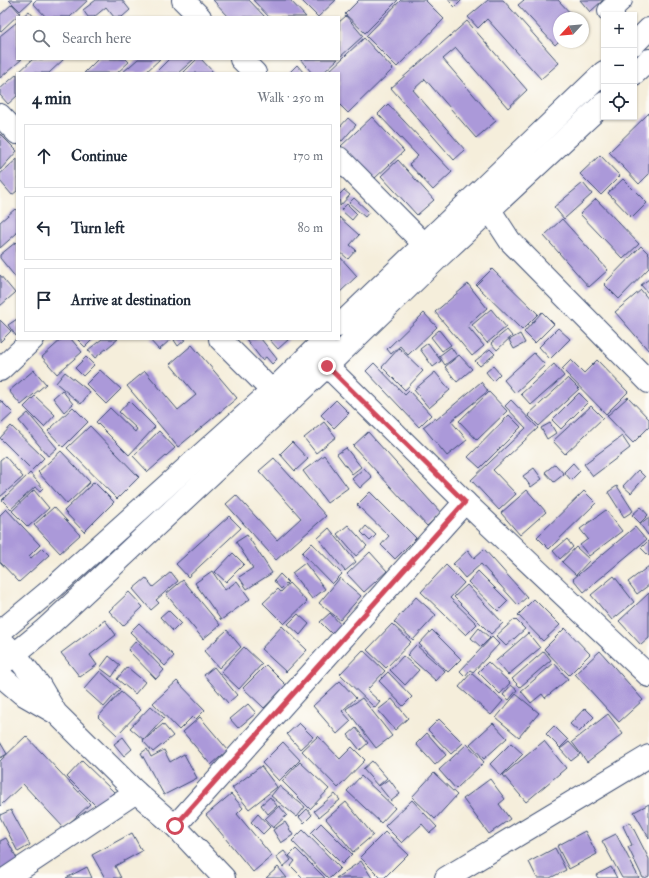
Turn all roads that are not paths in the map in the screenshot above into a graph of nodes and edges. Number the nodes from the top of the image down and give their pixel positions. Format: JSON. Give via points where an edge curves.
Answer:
{"nodes":[{"id":1,"x":621,"y":0,"type":"edge"},
{"id":2,"x":610,"y":12,"type":"edge"},
{"id":3,"x":242,"y":60,"type":"edge"},
{"id":4,"x":649,"y":60,"type":"edge"},
{"id":5,"x":637,"y":71,"type":"edge"},
{"id":6,"x":254,"y":72,"type":"edge"},
{"id":7,"x":601,"y":75,"type":"edge"},
{"id":8,"x":601,"y":106,"type":"edge"},
{"id":9,"x":0,"y":115,"type":"edge"},
{"id":10,"x":16,"y":132,"type":"edge"},
{"id":11,"x":340,"y":159,"type":"edge"},
{"id":12,"x":479,"y":192,"type":"junction"},
{"id":13,"x":490,"y":210,"type":"junction"},
{"id":14,"x":424,"y":244,"type":"junction"},
{"id":15,"x":340,"y":325,"type":"edge"},
{"id":16,"x":32,"y":340,"type":"edge"},
{"id":17,"x":221,"y":340,"type":"edge"},
{"id":18,"x":324,"y":340,"type":"edge"},
{"id":19,"x":327,"y":366,"type":"junction"},
{"id":20,"x":0,"y":370,"type":"edge"},
{"id":21,"x":649,"y":382,"type":"edge"},
{"id":22,"x":272,"y":391,"type":"junction"},
{"id":23,"x":465,"y":502,"type":"junction"},
{"id":24,"x":0,"y":632,"type":"edge"},
{"id":25,"x":5,"y":653,"type":"edge"},
{"id":26,"x":0,"y":676,"type":"edge"},
{"id":27,"x":649,"y":676,"type":"edge"},
{"id":28,"x":56,"y":713,"type":"junction"},
{"id":29,"x":649,"y":756,"type":"edge"},
{"id":30,"x":136,"y":792,"type":"junction"},
{"id":31,"x":175,"y":826,"type":"junction"},
{"id":32,"x":8,"y":878,"type":"edge"},
{"id":33,"x":224,"y":878,"type":"edge"},
{"id":34,"x":446,"y":878,"type":"edge"}],
"edges":[{"from":1,"to":2,"type":"street"},
{"from":3,"to":6,"type":"street"},
{"from":4,"to":5,"type":"street"},
{"from":7,"to":12,"type":"street"},
{"from":8,"to":13,"type":"street"},
{"from":9,"to":10,"type":"street"},
{"from":11,"to":14,"type":"street"},
{"from":12,"to":13,"type":"street"},
{"from":12,"to":14,"type":"street"},
{"from":13,"to":19,"type":"street"},
{"from":13,"to":21,"type":"street","via":[[510,241]]},
{"from":14,"to":15,"type":"street"},
{"from":16,"to":20,"type":"street"},
{"from":17,"to":22,"type":"street"},
{"from":18,"to":22,"type":"street"},
{"from":19,"to":23,"type":"street"},
{"from":19,"to":25,"type":"street","via":[[70,606]]},
{"from":22,"to":24,"type":"street","via":[[54,587]]},
{"from":23,"to":27,"type":"street"},
{"from":23,"to":31,"type":"street"},
{"from":25,"to":28,"type":"street","via":[[40,686]]},
{"from":26,"to":28,"type":"street","via":[[21,693]]},
{"from":28,"to":30,"type":"street"},
{"from":29,"to":34,"type":"street"},
{"from":30,"to":31,"type":"street"},
{"from":30,"to":32,"type":"street"},
{"from":31,"to":33,"type":"street"}]}
